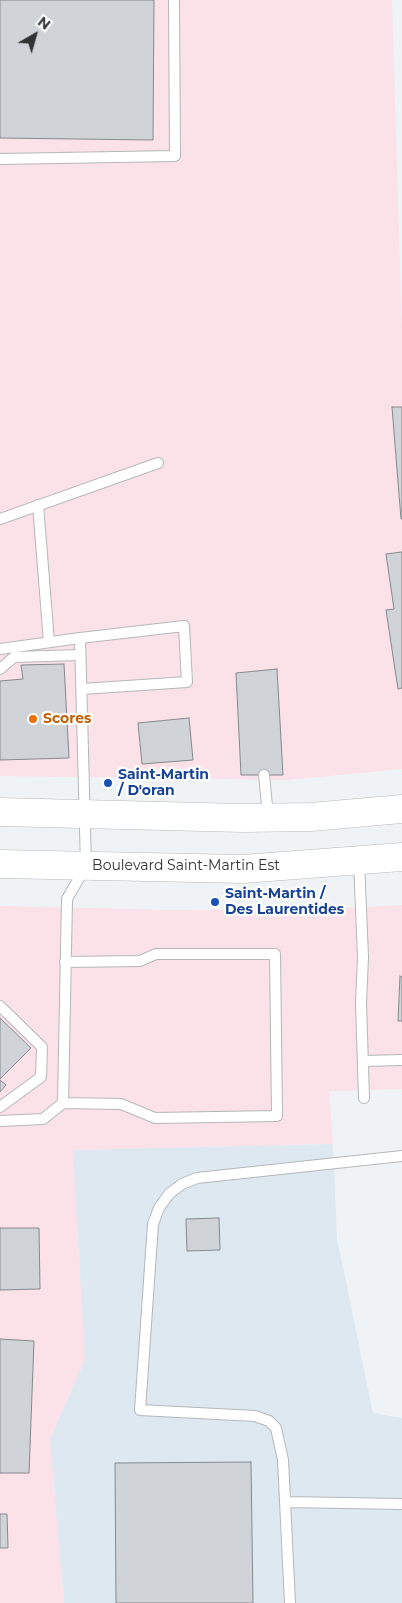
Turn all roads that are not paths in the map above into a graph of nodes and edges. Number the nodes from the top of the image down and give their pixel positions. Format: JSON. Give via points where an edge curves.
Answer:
{"nodes":[{"id":1,"x":174,"y":0,"type":"edge"},
{"id":2,"x":0,"y":159,"type":"edge"},
{"id":3,"x":158,"y":463,"type":"dead end"},
{"id":4,"x":38,"y":506,"type":"junction"},
{"id":5,"x":0,"y":519,"type":"edge"},
{"id":6,"x":80,"y":638,"type":"junction"},
{"id":7,"x":49,"y":642,"type":"junction"},
{"id":8,"x":0,"y":649,"type":"edge"},
{"id":9,"x":80,"y":655,"type":"junction"},
{"id":10,"x":0,"y":669,"type":"edge"},
{"id":11,"x":82,"y":689,"type":"junction"},
{"id":12,"x":264,"y":775,"type":"dead end"},
{"id":13,"x":402,"y":809,"type":"edge"},
{"id":14,"x":0,"y":812,"type":"edge"},
{"id":15,"x":86,"y":815,"type":"junction"},
{"id":16,"x":268,"y":818,"type":"junction"},
{"id":17,"x":402,"y":857,"type":"edge"},
{"id":18,"x":359,"y":861,"type":"junction"},
{"id":19,"x":0,"y":864,"type":"edge"},
{"id":20,"x":86,"y":866,"type":"junction"},
{"id":21,"x":64,"y":962,"type":"junction"},
{"id":22,"x":0,"y":1006,"type":"edge"},
{"id":23,"x":402,"y":1060,"type":"edge"},
{"id":24,"x":363,"y":1061,"type":"junction"},
{"id":25,"x":364,"y":1098,"type":"dead end"},
{"id":26,"x":62,"y":1103,"type":"junction"},
{"id":27,"x":0,"y":1107,"type":"edge"},
{"id":28,"x":0,"y":1121,"type":"edge"},
{"id":29,"x":402,"y":1156,"type":"edge"},
{"id":30,"x":286,"y":1502,"type":"junction"},
{"id":31,"x":402,"y":1504,"type":"edge"},
{"id":32,"x":290,"y":1603,"type":"edge"}],
"edges":[{"from":1,"to":2,"type":"lane","via":[[175,156]]},
{"from":3,"to":4,"type":"lane"},
{"from":4,"to":5,"type":"lane"},
{"from":4,"to":7,"type":"lane"},
{"from":6,"to":7,"type":"lane"},
{"from":6,"to":9,"type":"lane"},
{"from":6,"to":11,"type":"lane","via":[[184,626],[187,682]]},
{"from":7,"to":8,"type":"lane"},
{"from":9,"to":10,"type":"lane","via":[[14,657]]},
{"from":9,"to":11,"type":"lane"},
{"from":11,"to":15,"type":"lane"},
{"from":12,"to":16,"type":"lane"},
{"from":13,"to":16,"type":"main road"},
{"from":14,"to":15,"type":"main road"},
{"from":15,"to":16,"type":"main road"},
{"from":15,"to":20,"type":"lane"},
{"from":17,"to":18,"type":"main road","name":"Boulevard Saint-Martin Est"},
{"from":18,"to":20,"type":"main road","name":"Boulevard Saint-Martin Est","via":[[243,869]]},
{"from":18,"to":24,"type":"lane"},
{"from":19,"to":20,"type":"main road","name":"Boulevard Saint-Martin Est"},
{"from":20,"to":21,"type":"lane","via":[[67,899]]},
{"from":21,"to":26,"type":"lane"},
{"from":21,"to":26,"type":"lane","via":[[140,961],[156,954],[275,954],[277,1116],[155,1118],[121,1104]]},
{"from":22,"to":27,"type":"lane","via":[[42,1048],[40,1077]]},
{"from":23,"to":24,"type":"lane"},
{"from":24,"to":25,"type":"lane"},
{"from":26,"to":28,"type":"lane","via":[[43,1119]]},
{"from":29,"to":30,"type":"lane","via":[[197,1178],[175,1189],[156,1215],[152,1232],[140,1410],[255,1416],[269,1421],[278,1433],[284,1460]]},
{"from":30,"to":31,"type":"lane"},
{"from":30,"to":32,"type":"lane"}]}
